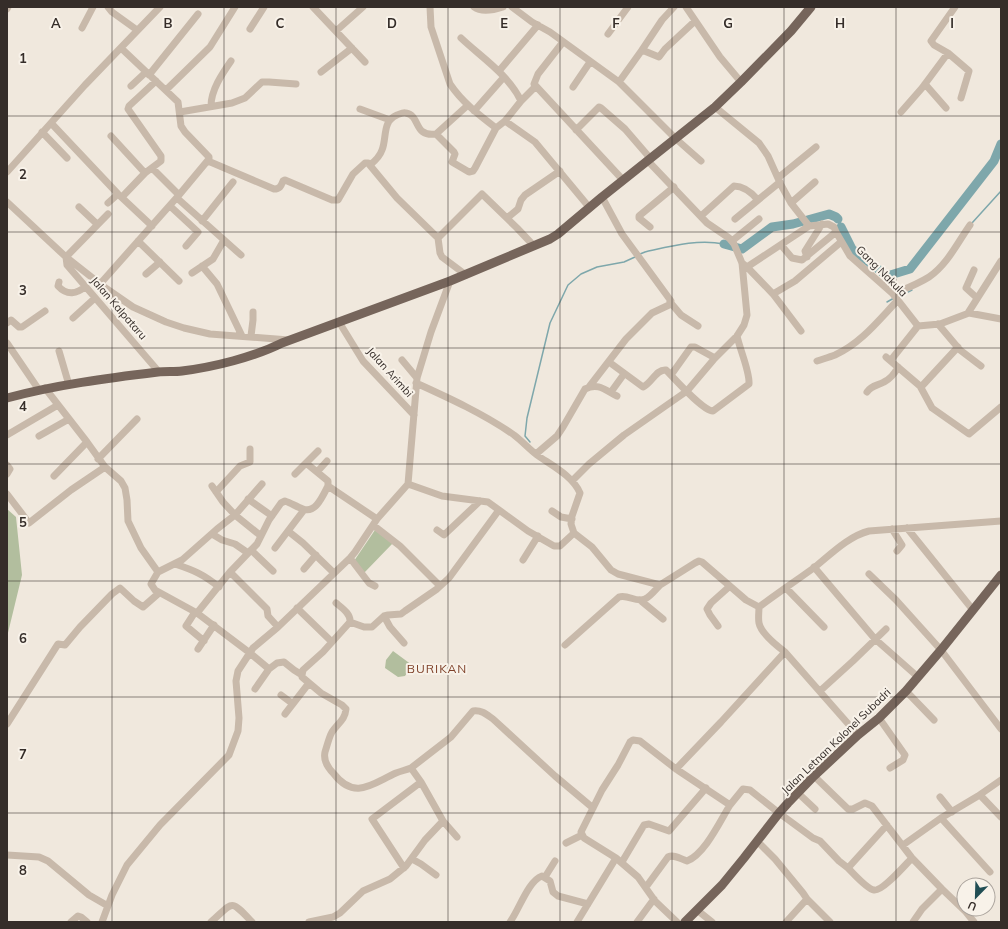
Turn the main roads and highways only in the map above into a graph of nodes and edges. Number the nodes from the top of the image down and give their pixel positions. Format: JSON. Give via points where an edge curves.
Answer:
{"nodes":[{"id":1,"x":811,"y":8,"type":"edge"},
{"id":2,"x":7,"y":398,"type":"edge"},
{"id":3,"x":1001,"y":574,"type":"edge"},
{"id":4,"x":685,"y":922,"type":"edge"}],
"edges":[{"from":1,"to":2,"type":"main road","via":[[715,107],[558,234],[534,246],[466,275],[266,351],[183,371],[159,372],[42,389]]},
{"from":3,"to":4,"type":"main road","name":"Jalan Letnan Kolonel Subadri","via":[[906,691],[814,776],[779,813],[722,885]]}]}
